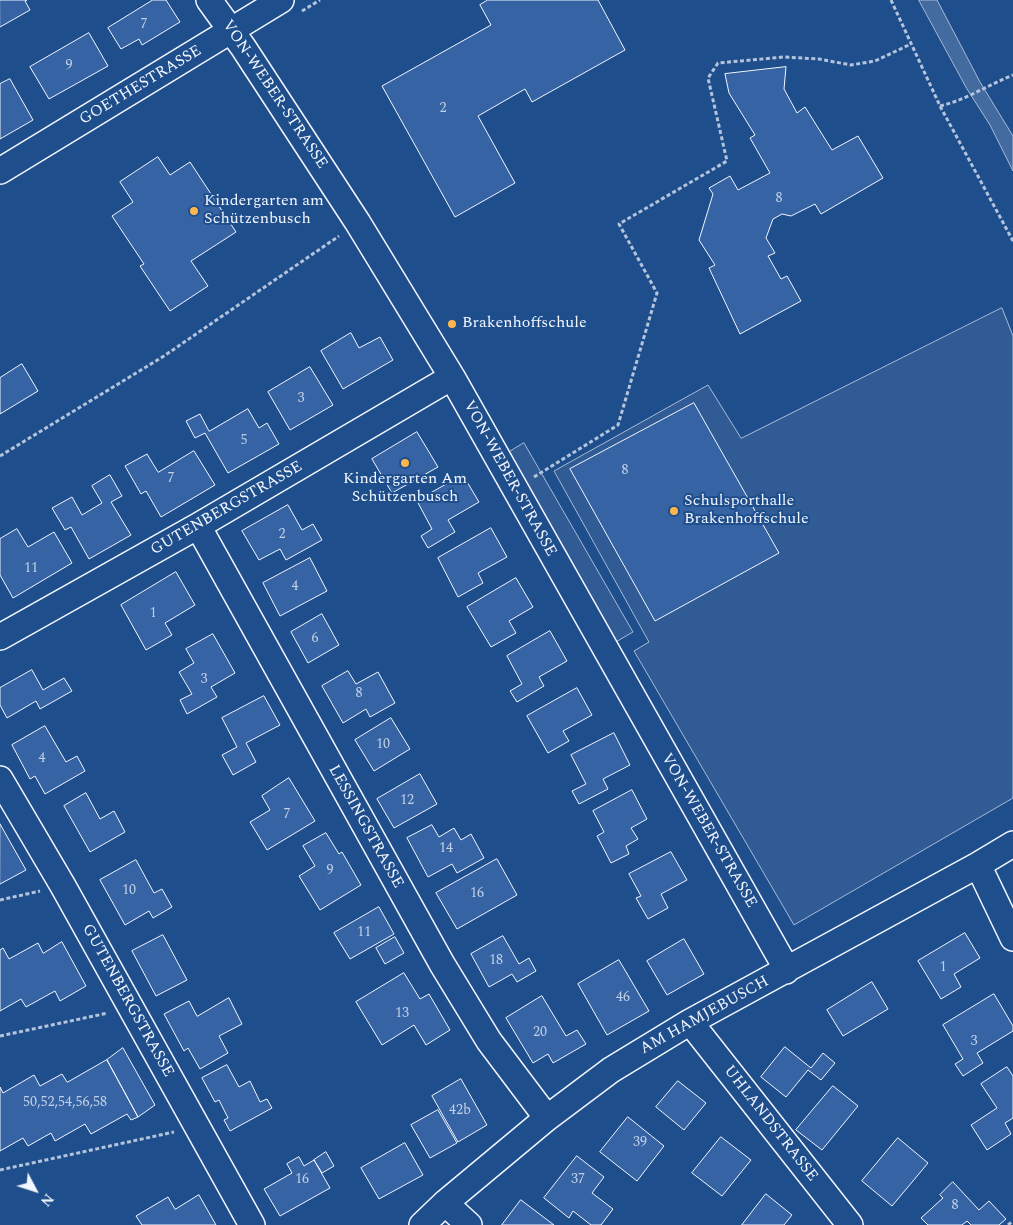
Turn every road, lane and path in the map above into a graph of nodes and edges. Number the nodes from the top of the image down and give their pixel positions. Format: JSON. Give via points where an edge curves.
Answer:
{"nodes":[{"id":1,"x":209,"y":0,"type":"edge"},
{"id":2,"x":281,"y":0,"type":"edge"},
{"id":3,"x":890,"y":0,"type":"edge"},
{"id":4,"x":232,"y":31,"type":"junction"},
{"id":5,"x":911,"y":44,"type":"junction"},
{"id":6,"x":1013,"y":75,"type":"edge"},
{"id":7,"x":940,"y":106,"type":"junction"},
{"id":8,"x":0,"y":171,"type":"edge"},
{"id":9,"x":358,"y":223,"type":"junction"},
{"id":10,"x":1013,"y":241,"type":"edge"},
{"id":11,"x":452,"y":377,"type":"junction"},
{"id":12,"x":0,"y":456,"type":"edge"},
{"id":13,"x":515,"y":488,"type":"junction"},
{"id":14,"x":198,"y":526,"type":"junction"},
{"id":15,"x":0,"y":638,"type":"edge"},
{"id":16,"x":0,"y":779,"type":"edge"},
{"id":17,"x":1013,"y":844,"type":"edge"},
{"id":18,"x":978,"y":865,"type":"junction"},
{"id":19,"x":63,"y":886,"type":"junction"},
{"id":20,"x":0,"y":900,"type":"edge"},
{"id":21,"x":1013,"y":938,"type":"edge"},
{"id":22,"x":786,"y":971,"type":"junction"},
{"id":23,"x":131,"y":1008,"type":"junction"},
{"id":24,"x":690,"y":1022,"type":"junction"},
{"id":25,"x":0,"y":1036,"type":"edge"},
{"id":26,"x":547,"y":1118,"type":"junction"},
{"id":27,"x":197,"y":1127,"type":"junction"},
{"id":28,"x":0,"y":1170,"type":"edge"},
{"id":29,"x":445,"y":1203,"type":"junction"},
{"id":30,"x":1013,"y":1221,"type":"edge"},
{"id":31,"x":252,"y":1225,"type":"edge"},
{"id":32,"x":422,"y":1225,"type":"edge"},
{"id":33,"x":469,"y":1225,"type":"edge"},
{"id":34,"x":850,"y":1225,"type":"edge"},
{"id":35,"x":1008,"y":1225,"type":"edge"}],
"edges":[{"from":1,"to":4,"type":"street","name":"VON-WEBER-STRASSE"},
{"from":2,"to":4,"type":"street","name":"GOETHESTRASSE"},
{"from":3,"to":5,"type":"path"},
{"from":4,"to":8,"type":"street","name":"GOETHESTRASSE"},
{"from":4,"to":9,"type":"street","name":"VON-WEBER-STRASSE"},
{"from":5,"to":7,"type":"path"},
{"from":5,"to":13,"type":"path","via":[[875,61],[851,65],[784,57],[718,63],[708,78],[727,161],[619,224],[657,293],[618,425]]},
{"from":6,"to":7,"type":"path","via":[[957,102]]},
{"from":7,"to":10,"type":"path"},
{"from":9,"to":11,"type":"street","name":"VON-WEBER-STRASSE"},
{"from":9,"to":12,"type":"path","via":[[164,356]]},
{"from":11,"to":13,"type":"street","name":"VON-WEBER-STRASSE"},
{"from":11,"to":14,"type":"street","name":"GUTENBERGSTRASSE"},
{"from":13,"to":22,"type":"street","name":"VON-WEBER-STRASSE"},
{"from":14,"to":15,"type":"street","name":"GUTENBERGSTRASSE"},
{"from":14,"to":26,"type":"street","name":"LESSINGSTRASSE","via":[[442,964],[489,1041]]},
{"from":16,"to":19,"type":"street","name":"GUTENBERGSTRASSE"},
{"from":17,"to":18,"type":"street","name":"AM HAMJEBUSCH"},
{"from":18,"to":21,"type":"street"},
{"from":18,"to":22,"type":"street","name":"AM HAMJEBUSCH"},
{"from":19,"to":20,"type":"path"},
{"from":19,"to":23,"type":"street","name":"GUTENBERGSTRASSE"},
{"from":22,"to":24,"type":"street","name":"AM HAMJEBUSCH"},
{"from":23,"to":25,"type":"path"},
{"from":23,"to":27,"type":"street","name":"GUTENBERGSTRASSE"},
{"from":24,"to":26,"type":"street","name":"AM HAMJEBUSCH","via":[[611,1070]]},
{"from":24,"to":34,"type":"street","name":"UHLANDSTRASSE"},
{"from":26,"to":29,"type":"street","name":"AM HAMJEBUSCH"},
{"from":27,"to":28,"type":"path"},
{"from":27,"to":31,"type":"street","name":"GUTENBERGSTRASSE"},
{"from":29,"to":32,"type":"street","name":"AM HAMJEBUSCH"},
{"from":29,"to":33,"type":"street"},
{"from":30,"to":35,"type":"path"}]}
